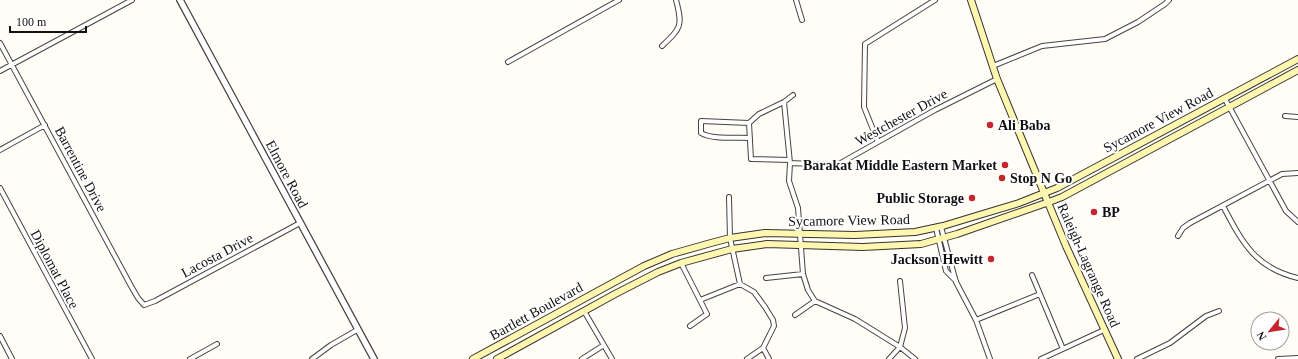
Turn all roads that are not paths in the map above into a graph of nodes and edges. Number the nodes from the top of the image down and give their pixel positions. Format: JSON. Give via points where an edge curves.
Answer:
{"nodes":[{"id":1,"x":132,"y":0,"type":"edge"},
{"id":2,"x":180,"y":0,"type":"edge"},
{"id":3,"x":619,"y":0,"type":"edge"},
{"id":4,"x":676,"y":0,"type":"edge"},
{"id":5,"x":796,"y":0,"type":"edge"},
{"id":6,"x":935,"y":0,"type":"edge"},
{"id":7,"x":971,"y":0,"type":"edge"},
{"id":8,"x":1169,"y":0,"type":"edge"},
{"id":9,"x":802,"y":20,"type":"dead end"},
{"id":10,"x":0,"y":43,"type":"edge"},
{"id":11,"x":662,"y":46,"type":"dead end"},
{"id":12,"x":1298,"y":59,"type":"edge"},
{"id":13,"x":508,"y":62,"type":"dead end"},
{"id":14,"x":12,"y":65,"type":"junction"},
{"id":15,"x":993,"y":66,"type":"junction"},
{"id":16,"x":1298,"y":70,"type":"edge"},
{"id":17,"x":0,"y":71,"type":"edge"},
{"id":18,"x":997,"y":79,"type":"junction"},
{"id":19,"x":793,"y":95,"type":"dead end"},
{"id":20,"x":1225,"y":99,"type":"junction"},
{"id":21,"x":784,"y":102,"type":"junction"},
{"id":22,"x":1230,"y":107,"type":"junction"},
{"id":23,"x":1285,"y":116,"type":"dead end"},
{"id":24,"x":1298,"y":117,"type":"edge"},
{"id":25,"x":749,"y":123,"type":"junction"},
{"id":26,"x":45,"y":125,"type":"junction"},
{"id":27,"x":750,"y":138,"type":"junction"},
{"id":28,"x":878,"y":142,"type":"junction"},
{"id":29,"x":0,"y":150,"type":"edge"},
{"id":30,"x":790,"y":161,"type":"junction"},
{"id":31,"x":1298,"y":172,"type":"edge"},
{"id":32,"x":1270,"y":180,"type":"junction"},
{"id":33,"x":0,"y":188,"type":"edge"},
{"id":34,"x":1045,"y":193,"type":"junction"},
{"id":35,"x":729,"y":197,"type":"dead end"},
{"id":36,"x":1049,"y":202,"type":"junction"},
{"id":37,"x":1223,"y":206,"type":"junction"},
{"id":38,"x":1002,"y":208,"type":"junction"},
{"id":39,"x":1005,"y":217,"type":"junction"},
{"id":40,"x":966,"y":219,"type":"junction"},
{"id":41,"x":1298,"y":222,"type":"edge"},
{"id":42,"x":300,"y":223,"type":"junction"},
{"id":43,"x":938,"y":227,"type":"junction"},
{"id":44,"x":970,"y":230,"type":"junction"},
{"id":45,"x":799,"y":233,"type":"junction"},
{"id":46,"x":1178,"y":236,"type":"dead end"},
{"id":47,"x":941,"y":238,"type":"junction"},
{"id":48,"x":800,"y":242,"type":"junction"},
{"id":49,"x":731,"y":244,"type":"junction"},
{"id":50,"x":682,"y":262,"type":"junction"},
{"id":51,"x":644,"y":266,"type":"junction"},
{"id":52,"x":803,"y":274,"type":"junction"},
{"id":53,"x":1032,"y":275,"type":"dead end"},
{"id":54,"x":650,"y":276,"type":"junction"},
{"id":55,"x":766,"y":278,"type":"dead end"},
{"id":56,"x":1298,"y":278,"type":"edge"},
{"id":57,"x":900,"y":281,"type":"dead end"},
{"id":58,"x":956,"y":282,"type":"junction"},
{"id":59,"x":611,"y":284,"type":"joint"},
{"id":60,"x":740,"y":284,"type":"junction"},
{"id":61,"x":614,"y":294,"type":"joint"},
{"id":62,"x":1040,"y":294,"type":"junction"},
{"id":63,"x":700,"y":300,"type":"junction"},
{"id":64,"x":815,"y":301,"type":"junction"},
{"id":65,"x":144,"y":305,"type":"joint"},
{"id":66,"x":584,"y":311,"type":"junction"},
{"id":67,"x":1218,"y":311,"type":"dead end"},
{"id":68,"x":795,"y":315,"type":"dead end"},
{"id":69,"x":976,"y":320,"type":"junction"},
{"id":70,"x":690,"y":326,"type":"dead end"},
{"id":71,"x":357,"y":330,"type":"junction"},
{"id":72,"x":1104,"y":330,"type":"junction"},
{"id":73,"x":0,"y":336,"type":"edge"},
{"id":74,"x":504,"y":343,"type":"junction"},
{"id":75,"x":217,"y":344,"type":"dead end"},
{"id":76,"x":604,"y":345,"type":"junction"},
{"id":77,"x":900,"y":347,"type":"junction"},
{"id":78,"x":763,"y":348,"type":"junction"},
{"id":79,"x":1063,"y":349,"type":"junction"},
{"id":80,"x":509,"y":352,"type":"junction"},
{"id":81,"x":1298,"y":358,"type":"edge"},
{"id":82,"x":12,"y":359,"type":"edge"},
{"id":83,"x":92,"y":359,"type":"edge"},
{"id":84,"x":190,"y":359,"type":"edge"},
{"id":85,"x":312,"y":359,"type":"edge"},
{"id":86,"x":374,"y":359,"type":"edge"},
{"id":87,"x":473,"y":359,"type":"edge"},
{"id":88,"x":497,"y":359,"type":"edge"},
{"id":89,"x":582,"y":359,"type":"edge"},
{"id":90,"x":612,"y":359,"type":"edge"},
{"id":91,"x":748,"y":359,"type":"edge"},
{"id":92,"x":770,"y":359,"type":"edge"},
{"id":93,"x":889,"y":359,"type":"edge"},
{"id":94,"x":915,"y":359,"type":"edge"},
{"id":95,"x":990,"y":359,"type":"edge"},
{"id":96,"x":1041,"y":359,"type":"edge"},
{"id":97,"x":1118,"y":359,"type":"edge"},
{"id":98,"x":1137,"y":359,"type":"edge"},
{"id":99,"x":1278,"y":359,"type":"edge"}],
"edges":[{"from":1,"to":14,"type":"street"},
{"from":2,"to":42,"type":"street","name":"Elmore Road"},
{"from":3,"to":13,"type":"street"},
{"from":4,"to":11,"type":"street","via":[[680,14],[679,28]]},
{"from":5,"to":9,"type":"street"},
{"from":6,"to":28,"type":"street","via":[[864,44],[864,107]]},
{"from":7,"to":15,"type":"main road","name":"Raleigh-Lagrange Road"},
{"from":8,"to":15,"type":"street","via":[[1138,22],[1105,39],[1042,46]]},
{"from":10,"to":14,"type":"street","name":"Barrentine Drive"},
{"from":12,"to":20,"type":"main road","name":"Sycamore View Road"},
{"from":14,"to":17,"type":"street"},
{"from":14,"to":26,"type":"street","name":"Barrentine Drive"},
{"from":15,"to":18,"type":"main road","name":"Raleigh-Lagrange Road"},
{"from":16,"to":22,"type":"main road","name":"Sycamore View Road"},
{"from":18,"to":28,"type":"street","name":"Westchester Drive"},
{"from":18,"to":34,"type":"main road","name":"Raleigh-Lagrange Road"},
{"from":19,"to":21,"type":"street"},
{"from":20,"to":22,"type":"street"},
{"from":20,"to":34,"type":"main road","name":"Sycamore View Road"},
{"from":21,"to":25,"type":"street","via":[[759,114]]},
{"from":21,"to":30,"type":"street"},
{"from":22,"to":32,"type":"street"},
{"from":22,"to":36,"type":"main road","name":"Sycamore View Road"},
{"from":23,"to":24,"type":"street"},
{"from":25,"to":27,"type":"street"},
{"from":25,"to":27,"type":"street","via":[[701,121],[701,133],[712,137]]},
{"from":26,"to":29,"type":"street"},
{"from":26,"to":65,"type":"street","name":"Barrentine Drive","via":[[131,286]]},
{"from":27,"to":30,"type":"street","name":"Westchester Drive","via":[[751,159]]},
{"from":28,"to":30,"type":"street","name":"Westchester Drive","via":[[837,165]]},
{"from":30,"to":45,"type":"street","via":[[789,181],[798,208]]},
{"from":31,"to":32,"type":"street","via":[[1285,173]]},
{"from":32,"to":37,"type":"street"},
{"from":32,"to":41,"type":"street","via":[[1286,211]]},
{"from":33,"to":83,"type":"street","name":"Diplomat Place"},
{"from":34,"to":36,"type":"main road","name":"Raleigh-Lagrange Road"},
{"from":34,"to":38,"type":"main road","name":"Sycamore View Road"},
{"from":35,"to":49,"type":"street"},
{"from":36,"to":39,"type":"main road","name":"Sycamore View Road"},
{"from":36,"to":72,"type":"main road","name":"Raleigh-Lagrange Road"},
{"from":37,"to":46,"type":"street","via":[[1183,228]]},
{"from":37,"to":56,"type":"street","via":[[1242,241],[1257,258],[1276,270]]},
{"from":38,"to":39,"type":"main road"},
{"from":38,"to":40,"type":"main road","name":"Sycamore View Road"},
{"from":39,"to":44,"type":"main road","name":"Sycamore View Road"},
{"from":40,"to":43,"type":"main road","name":"Sycamore View Road"},
{"from":40,"to":44,"type":"main road"},
{"from":42,"to":65,"type":"street","name":"Lacosta Drive"},
{"from":42,"to":71,"type":"street","name":"Elmore Road"},
{"from":43,"to":45,"type":"main road","name":"Sycamore View Road","via":[[915,232],[855,235]]},
{"from":43,"to":47,"type":"street"},
{"from":44,"to":47,"type":"main road","name":"Sycamore View Road"},
{"from":45,"to":48,"type":"street"},
{"from":45,"to":49,"type":"main road","name":"Sycamore View Road","via":[[765,233]]},
{"from":47,"to":48,"type":"main road","name":"Sycamore View Road","via":[[921,244],[863,247]]},
{"from":47,"to":58,"type":"street"},
{"from":47,"to":58,"type":"street","via":[[946,271]]},
{"from":48,"to":49,"type":"main road","name":"Sycamore View Road"},
{"from":48,"to":52,"type":"street"},
{"from":49,"to":50,"type":"main road","name":"Sycamore View Road"},
{"from":49,"to":51,"type":"main road","name":"Sycamore View Road","via":[[672,254]]},
{"from":49,"to":60,"type":"street"},
{"from":50,"to":54,"type":"main road","name":"Sycamore View Road"},
{"from":50,"to":63,"type":"street"},
{"from":51,"to":54,"type":"main road"},
{"from":51,"to":59,"type":"main road","name":"Sycamore View Road"},
{"from":52,"to":55,"type":"street"},
{"from":52,"to":64,"type":"street"},
{"from":53,"to":62,"type":"street"},
{"from":54,"to":61,"type":"main road","name":"Sycamore View Road"},
{"from":57,"to":77,"type":"street","via":[[905,328]]},
{"from":58,"to":69,"type":"street"},
{"from":59,"to":74,"type":"main road","name":"Bartlett Boulevard"},
{"from":60,"to":63,"type":"street"},
{"from":60,"to":78,"type":"street","via":[[754,292],[773,320],[774,326]]},
{"from":61,"to":66,"type":"main road","name":"Bartlett Boulevard"},
{"from":62,"to":69,"type":"street"},
{"from":62,"to":79,"type":"street"},
{"from":63,"to":70,"type":"street","via":[[707,314]]},
{"from":64,"to":68,"type":"street"},
{"from":64,"to":77,"type":"street","via":[[855,319]]},
{"from":66,"to":76,"type":"street"},
{"from":66,"to":80,"type":"main road","name":"Bartlett Boulevard"},
{"from":67,"to":98,"type":"street","via":[[1206,316],[1170,343]]},
{"from":69,"to":95,"type":"street"},
{"from":71,"to":85,"type":"street"},
{"from":71,"to":86,"type":"street","name":"Elmore Road"},
{"from":72,"to":79,"type":"street"},
{"from":72,"to":97,"type":"main road","name":"Raleigh-Lagrange Road"},
{"from":73,"to":82,"type":"street"},
{"from":74,"to":80,"type":"main road"},
{"from":74,"to":87,"type":"main road","name":"Bartlett Boulevard"},
{"from":75,"to":84,"type":"street"},
{"from":76,"to":89,"type":"street"},
{"from":76,"to":90,"type":"street"},
{"from":77,"to":93,"type":"street"},
{"from":77,"to":94,"type":"street"},
{"from":78,"to":91,"type":"street"},
{"from":78,"to":92,"type":"street"},
{"from":79,"to":96,"type":"street"},
{"from":80,"to":88,"type":"main road","name":"Bartlett Boulevard"},
{"from":81,"to":99,"type":"street"}]}
